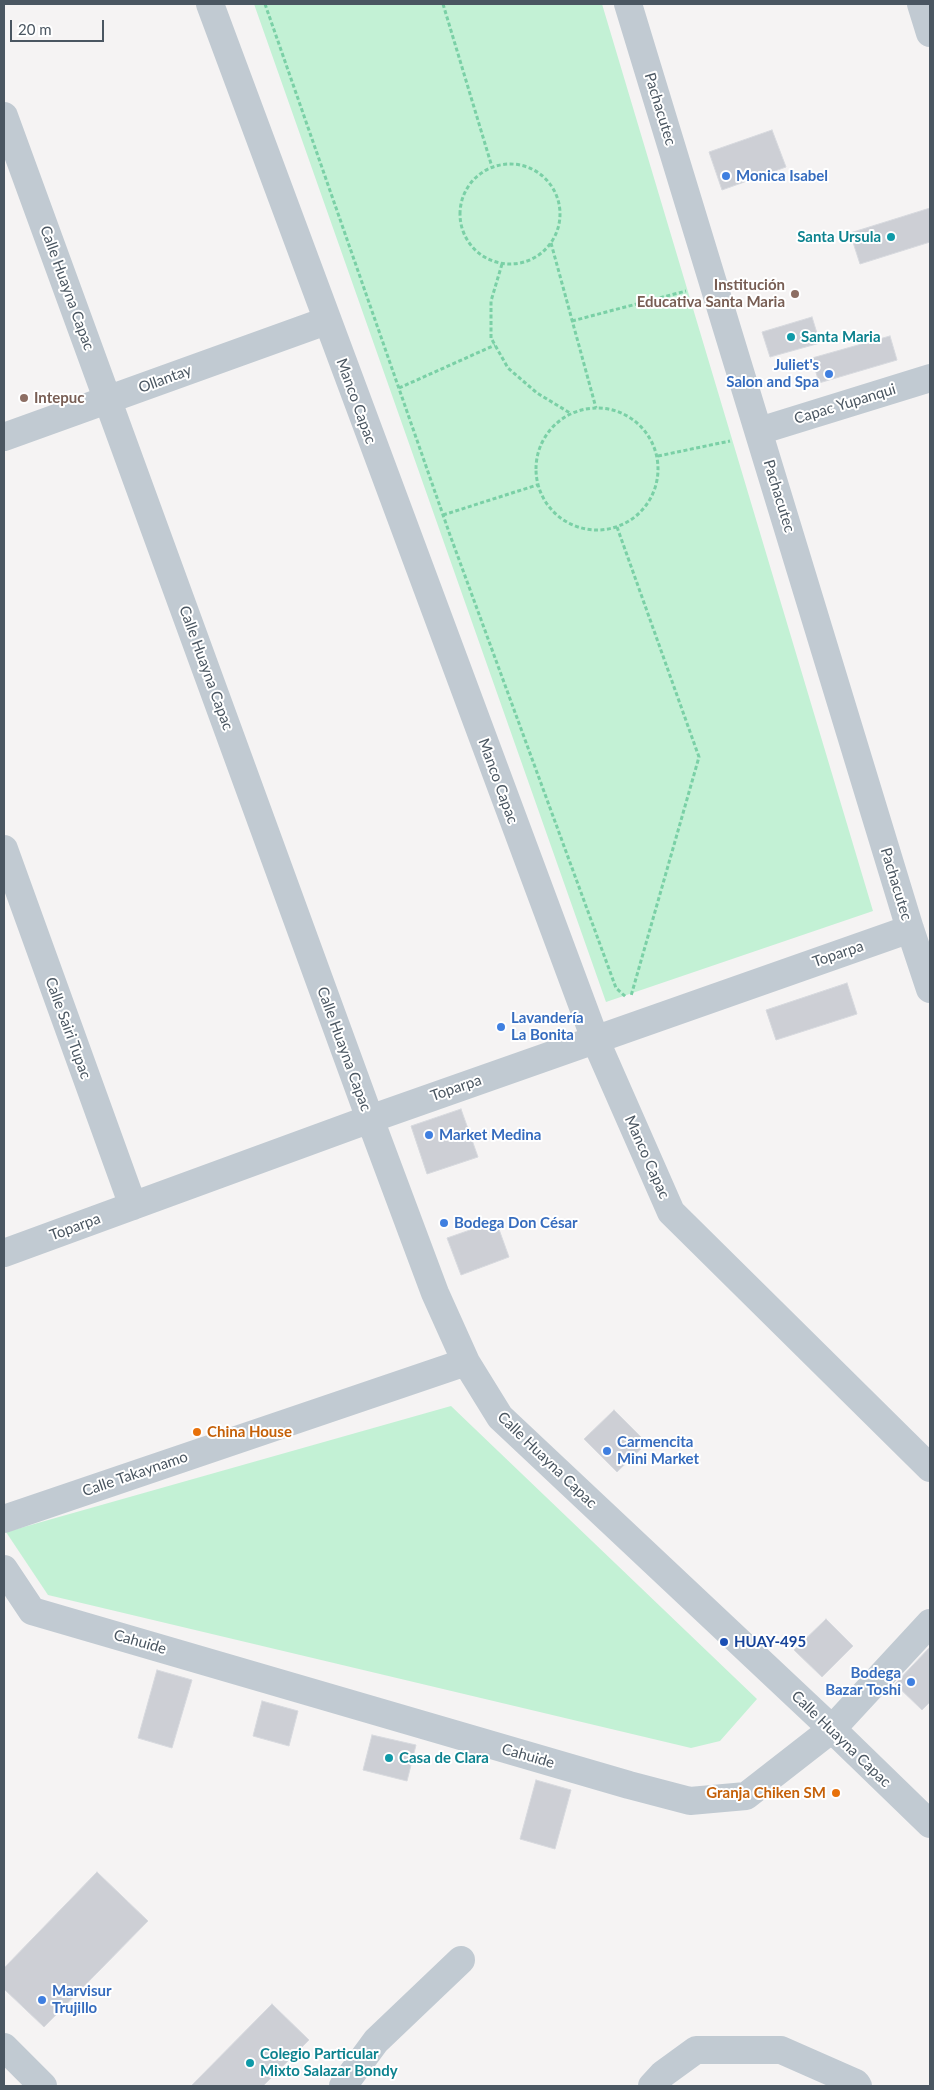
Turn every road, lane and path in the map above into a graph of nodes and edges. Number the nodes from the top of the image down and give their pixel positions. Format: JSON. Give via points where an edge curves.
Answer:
{"nodes":[{"id":1,"x":210,"y":4,"type":"edge"},
{"id":2,"x":265,"y":4,"type":"edge"},
{"id":3,"x":443,"y":4,"type":"edge"},
{"id":4,"x":628,"y":4,"type":"edge"},
{"id":5,"x":921,"y":4,"type":"edge"},
{"id":6,"x":930,"y":33,"type":"edge"},
{"id":7,"x":4,"y":116,"type":"edge"},
{"id":8,"x":492,"y":167,"type":"junction"},
{"id":9,"x":551,"y":243,"type":"junction"},
{"id":10,"x":502,"y":264,"type":"junction"},
{"id":11,"x":686,"y":291,"type":"dead end"},
{"id":12,"x":326,"y":321,"type":"junction"},
{"id":13,"x":572,"y":321,"type":"junction"},
{"id":14,"x":495,"y":345,"type":"junction"},
{"id":15,"x":930,"y":378,"type":"edge"},
{"id":16,"x":400,"y":388,"type":"junction"},
{"id":17,"x":108,"y":400,"type":"junction"},
{"id":18,"x":596,"y":408,"type":"junction"},
{"id":19,"x":570,"y":413,"type":"junction"},
{"id":20,"x":759,"y":431,"type":"junction"},
{"id":21,"x":4,"y":437,"type":"edge"},
{"id":22,"x":658,"y":456,"type":"junction"},
{"id":23,"x":537,"y":485,"type":"junction"},
{"id":24,"x":443,"y":515,"type":"junction"},
{"id":25,"x":617,"y":527,"type":"junction"},
{"id":26,"x":4,"y":849,"type":"edge"},
{"id":27,"x":910,"y":929,"type":"junction"},
{"id":28,"x":930,"y":989,"type":"edge"},
{"id":29,"x":640,"y":997,"type":"dead end"},
{"id":30,"x":630,"y":1000,"type":"junction"},
{"id":31,"x":595,"y":1040,"type":"junction"},
{"id":32,"x":370,"y":1119,"type":"junction"},
{"id":33,"x":133,"y":1206,"type":"junction"},
{"id":34,"x":4,"y":1253,"type":"edge"},
{"id":35,"x":466,"y":1362,"type":"junction"},
{"id":36,"x":930,"y":1468,"type":"edge"},
{"id":37,"x":4,"y":1519,"type":"edge"},
{"id":38,"x":4,"y":1569,"type":"edge"},
{"id":39,"x":930,"y":1623,"type":"edge"},
{"id":40,"x":832,"y":1729,"type":"junction"},
{"id":41,"x":930,"y":1824,"type":"edge"},
{"id":42,"x":461,"y":1960,"type":"dead end"},
{"id":43,"x":4,"y":2047,"type":"edge"},
{"id":44,"x":43,"y":2086,"type":"edge"},
{"id":45,"x":343,"y":2086,"type":"edge"},
{"id":46,"x":652,"y":2086,"type":"edge"},
{"id":47,"x":858,"y":2086,"type":"edge"}],
"edges":[{"from":1,"to":12,"type":"street","name":"Manco Capac"},
{"from":2,"to":16,"type":"path"},
{"from":3,"to":8,"type":"path"},
{"from":4,"to":20,"type":"street","name":"Pachacutec"},
{"from":5,"to":6,"type":"street"},
{"from":7,"to":17,"type":"street","name":"Calle Huayna Capac"},
{"from":8,"to":9,"type":"path","via":[[506,165],[534,170],[554,190],[560,210],[557,231]]},
{"from":8,"to":10,"type":"path","via":[[470,184],[463,197],[461,226],[466,240],[476,251]]},
{"from":9,"to":10,"type":"path","via":[[531,260]]},
{"from":9,"to":13,"type":"path"},
{"from":10,"to":14,"type":"path","via":[[491,301],[491,338]]},
{"from":11,"to":13,"type":"path"},
{"from":12,"to":17,"type":"street","name":"Ollantay"},
{"from":12,"to":31,"type":"street","name":"Manco Capac"},
{"from":13,"to":18,"type":"path"},
{"from":14,"to":16,"type":"path"},
{"from":14,"to":19,"type":"path","via":[[508,368],[537,393]]},
{"from":15,"to":20,"type":"street","name":"Capac Yupanqui"},
{"from":16,"to":24,"type":"path"},
{"from":17,"to":21,"type":"street","name":"Ollantay"},
{"from":17,"to":32,"type":"street","name":"Calle Huayna Capac"},
{"from":18,"to":19,"type":"path"},
{"from":18,"to":22,"type":"path","via":[[605,407],[623,413],[639,424],[651,438]]},
{"from":19,"to":23,"type":"path","via":[[556,422],[537,452]]},
{"from":20,"to":22,"type":"path"},
{"from":20,"to":27,"type":"street","name":"Pachacutec"},
{"from":22,"to":25,"type":"path","via":[[659,475],[654,493],[644,509]]},
{"from":23,"to":24,"type":"path"},
{"from":23,"to":25,"type":"path","via":[[555,514],[568,523],[584,529]]},
{"from":24,"to":30,"type":"path","via":[[616,988]]},
{"from":25,"to":30,"type":"path","via":[[699,757]]},
{"from":26,"to":33,"type":"street","name":"Calle Sairi Tupac"},
{"from":27,"to":28,"type":"street","name":"Pachacutec"},
{"from":27,"to":31,"type":"street","name":"Toparpa"},
{"from":29,"to":30,"type":"path"},
{"from":31,"to":32,"type":"street","name":"Toparpa"},
{"from":31,"to":36,"type":"street","name":"Manco Capac","via":[[671,1212]]},
{"from":32,"to":33,"type":"street","name":"Toparpa"},
{"from":32,"to":35,"type":"street","name":"Calle Huayna Capac","via":[[436,1293]]},
{"from":33,"to":34,"type":"street","name":"Toparpa"},
{"from":35,"to":37,"type":"street","name":"Calle Takaynamo"},
{"from":35,"to":40,"type":"street","name":"Calle Huayna Capac","via":[[500,1417]]},
{"from":38,"to":40,"type":"street","name":"Cahuide","via":[[32,1611],[690,1801],[746,1796]]},
{"from":39,"to":40,"type":"street","name":"Cahuide"},
{"from":40,"to":41,"type":"street","name":"Calle Huayna Capac"},
{"from":42,"to":45,"type":"street","via":[[376,2041]]},
{"from":43,"to":44,"type":"street"},
{"from":46,"to":47,"type":"street","via":[[696,2050],[782,2050]]}]}
